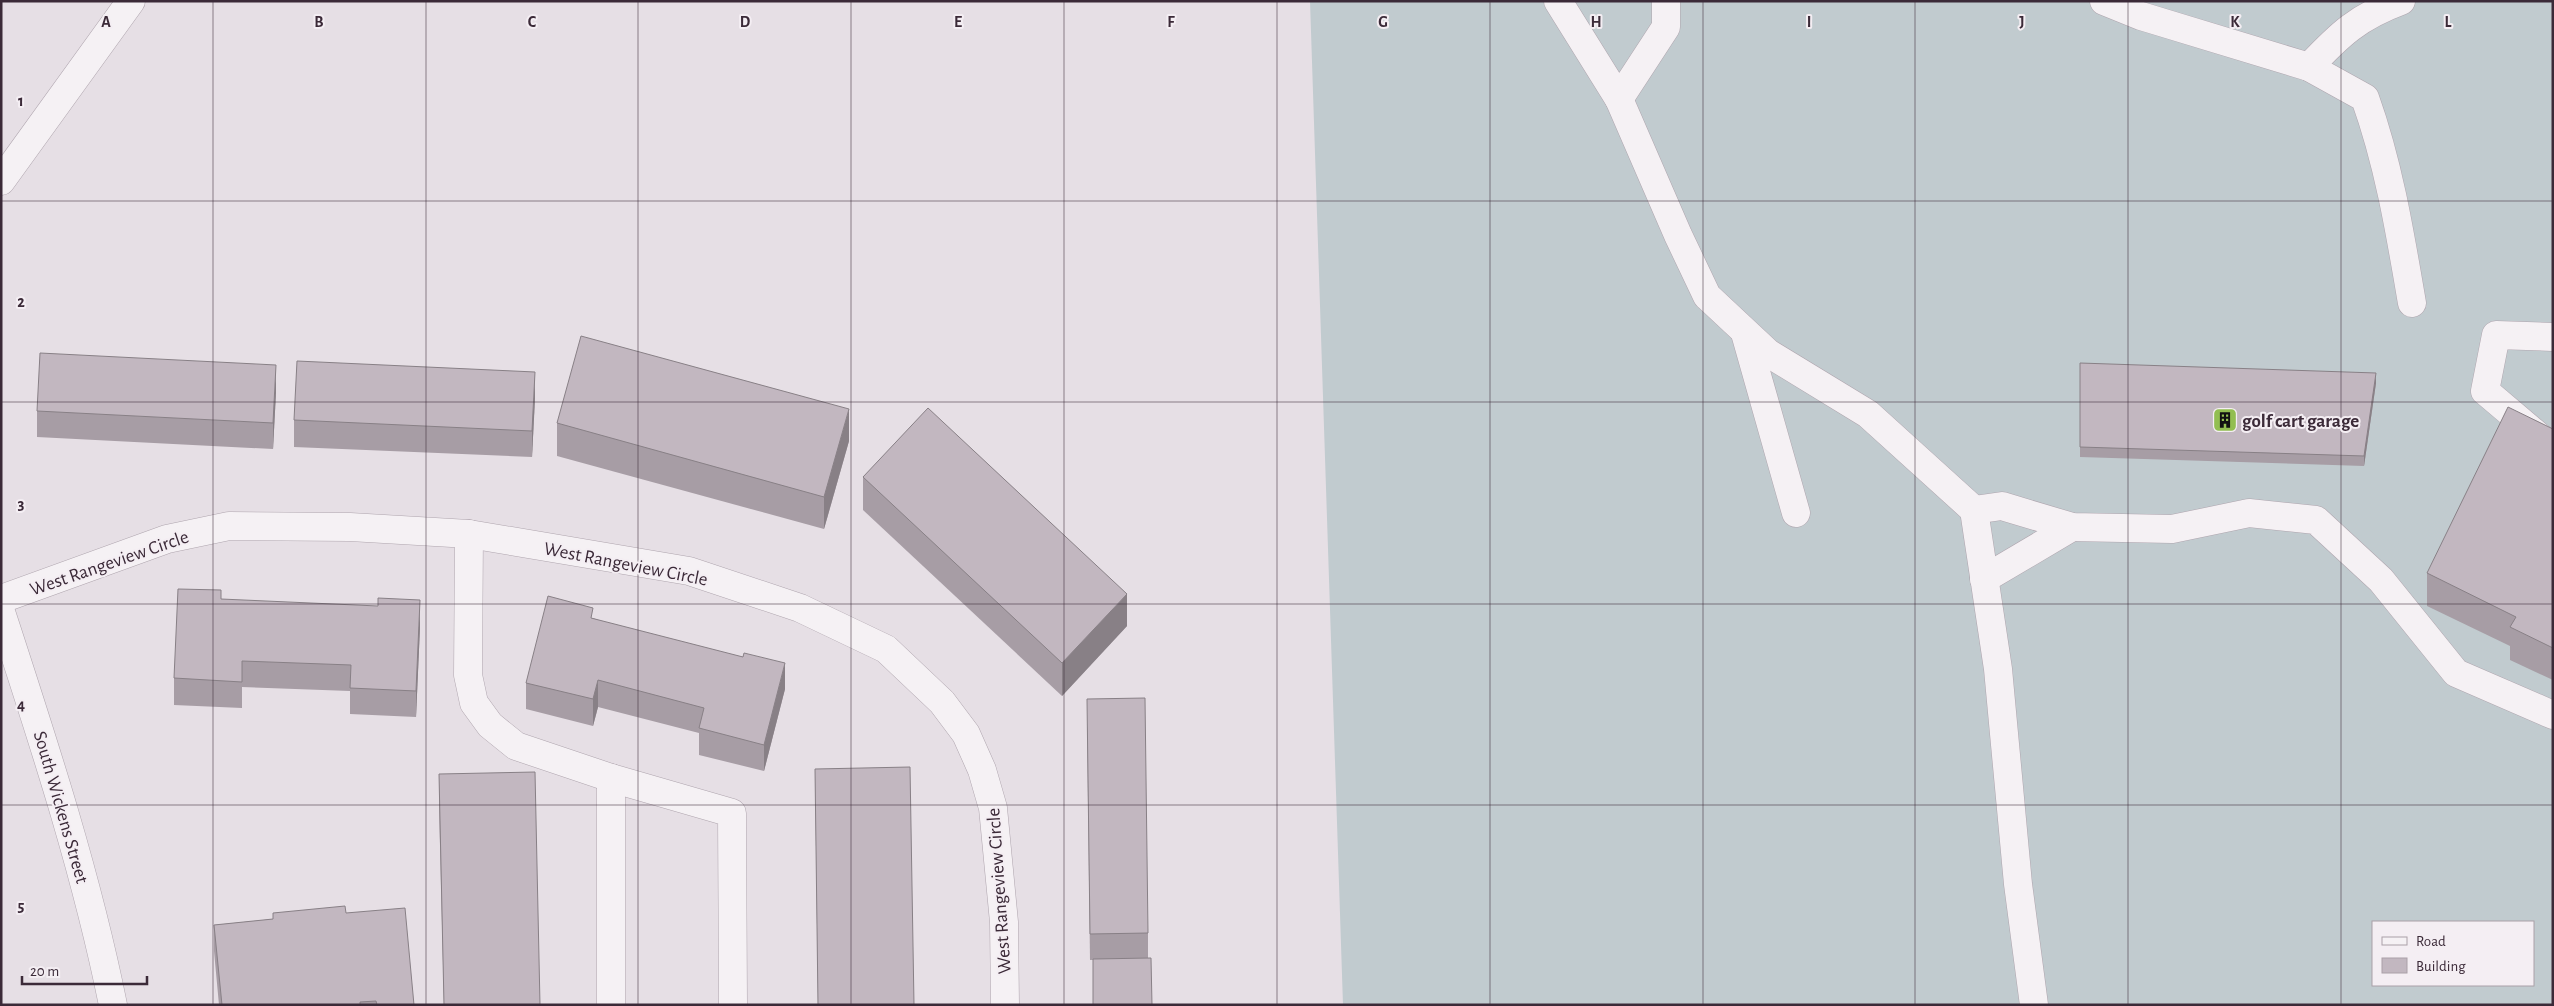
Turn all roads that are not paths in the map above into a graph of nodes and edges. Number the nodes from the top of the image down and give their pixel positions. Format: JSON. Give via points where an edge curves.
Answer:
{"nodes":[{"id":1,"x":131,"y":1,"type":"edge"},
{"id":2,"x":1558,"y":1,"type":"edge"},
{"id":3,"x":1666,"y":1,"type":"edge"},
{"id":4,"x":2104,"y":1,"type":"edge"},
{"id":5,"x":2401,"y":1,"type":"edge"},
{"id":6,"x":2309,"y":67,"type":"junction"},
{"id":7,"x":1619,"y":99,"type":"junction"},
{"id":8,"x":1,"y":181,"type":"edge"},
{"id":9,"x":2412,"y":303,"type":"dead end"},
{"id":10,"x":1745,"y":332,"type":"junction"},
{"id":11,"x":2553,"y":337,"type":"edge"},
{"id":12,"x":2553,"y":444,"type":"edge"},
{"id":13,"x":1974,"y":510,"type":"junction"},
{"id":14,"x":1796,"y":514,"type":"dead end"},
{"id":15,"x":2072,"y":527,"type":"junction"},
{"id":16,"x":469,"y":534,"type":"junction"},
{"id":17,"x":1984,"y":579,"type":"junction"},
{"id":18,"x":1,"y":599,"type":"edge"},
{"id":19,"x":1,"y":612,"type":"edge"},
{"id":20,"x":2553,"y":715,"type":"edge"},
{"id":21,"x":611,"y":778,"type":"junction"},
{"id":22,"x":114,"y":1005,"type":"edge"},
{"id":23,"x":611,"y":1005,"type":"edge"},
{"id":24,"x":733,"y":1005,"type":"edge"},
{"id":25,"x":1005,"y":1005,"type":"edge"},
{"id":26,"x":2034,"y":1005,"type":"edge"}],
"edges":[{"from":1,"to":8,"type":"street"},
{"from":2,"to":7,"type":"street"},
{"from":3,"to":7,"type":"street","via":[[1666,27]]},
{"from":4,"to":6,"type":"street","via":[[2141,16]]},
{"from":5,"to":6,"type":"street","via":[[2372,12],[2340,34]]},
{"from":6,"to":9,"type":"street","via":[[2365,98],[2380,142],[2396,209]]},
{"from":7,"to":10,"type":"street","via":[[1707,296]]},
{"from":10,"to":13,"type":"street","via":[[1768,354],[1868,414]]},
{"from":10,"to":14,"type":"street"},
{"from":11,"to":12,"type":"street","via":[[2496,335],[2485,391],[2544,441]]},
{"from":13,"to":15,"type":"street","via":[[2002,506]]},
{"from":13,"to":17,"type":"street"},
{"from":15,"to":17,"type":"street"},
{"from":15,"to":20,"type":"street","via":[[2172,529],[2249,513],[2316,520],[2381,580],[2456,673]]},
{"from":16,"to":18,"type":"street","name":"West Rangeview Circle","via":[[350,527],[229,526],[166,539]]},
{"from":16,"to":21,"type":"street","via":[[468,675],[474,703],[490,725],[516,746]]},
{"from":16,"to":25,"type":"street","name":"West Rangeview Circle","via":[[689,571],[800,608],[886,649],[942,702],[966,734],[982,770],[993,808],[998,844],[1004,922]]},
{"from":17,"to":26,"type":"street","via":[[1998,668],[2018,884]]},
{"from":19,"to":22,"type":"street","name":"South Wickens Street","via":[[56,778],[102,946]]},
{"from":21,"to":23,"type":"street"},
{"from":21,"to":24,"type":"street","via":[[732,813]]}]}
